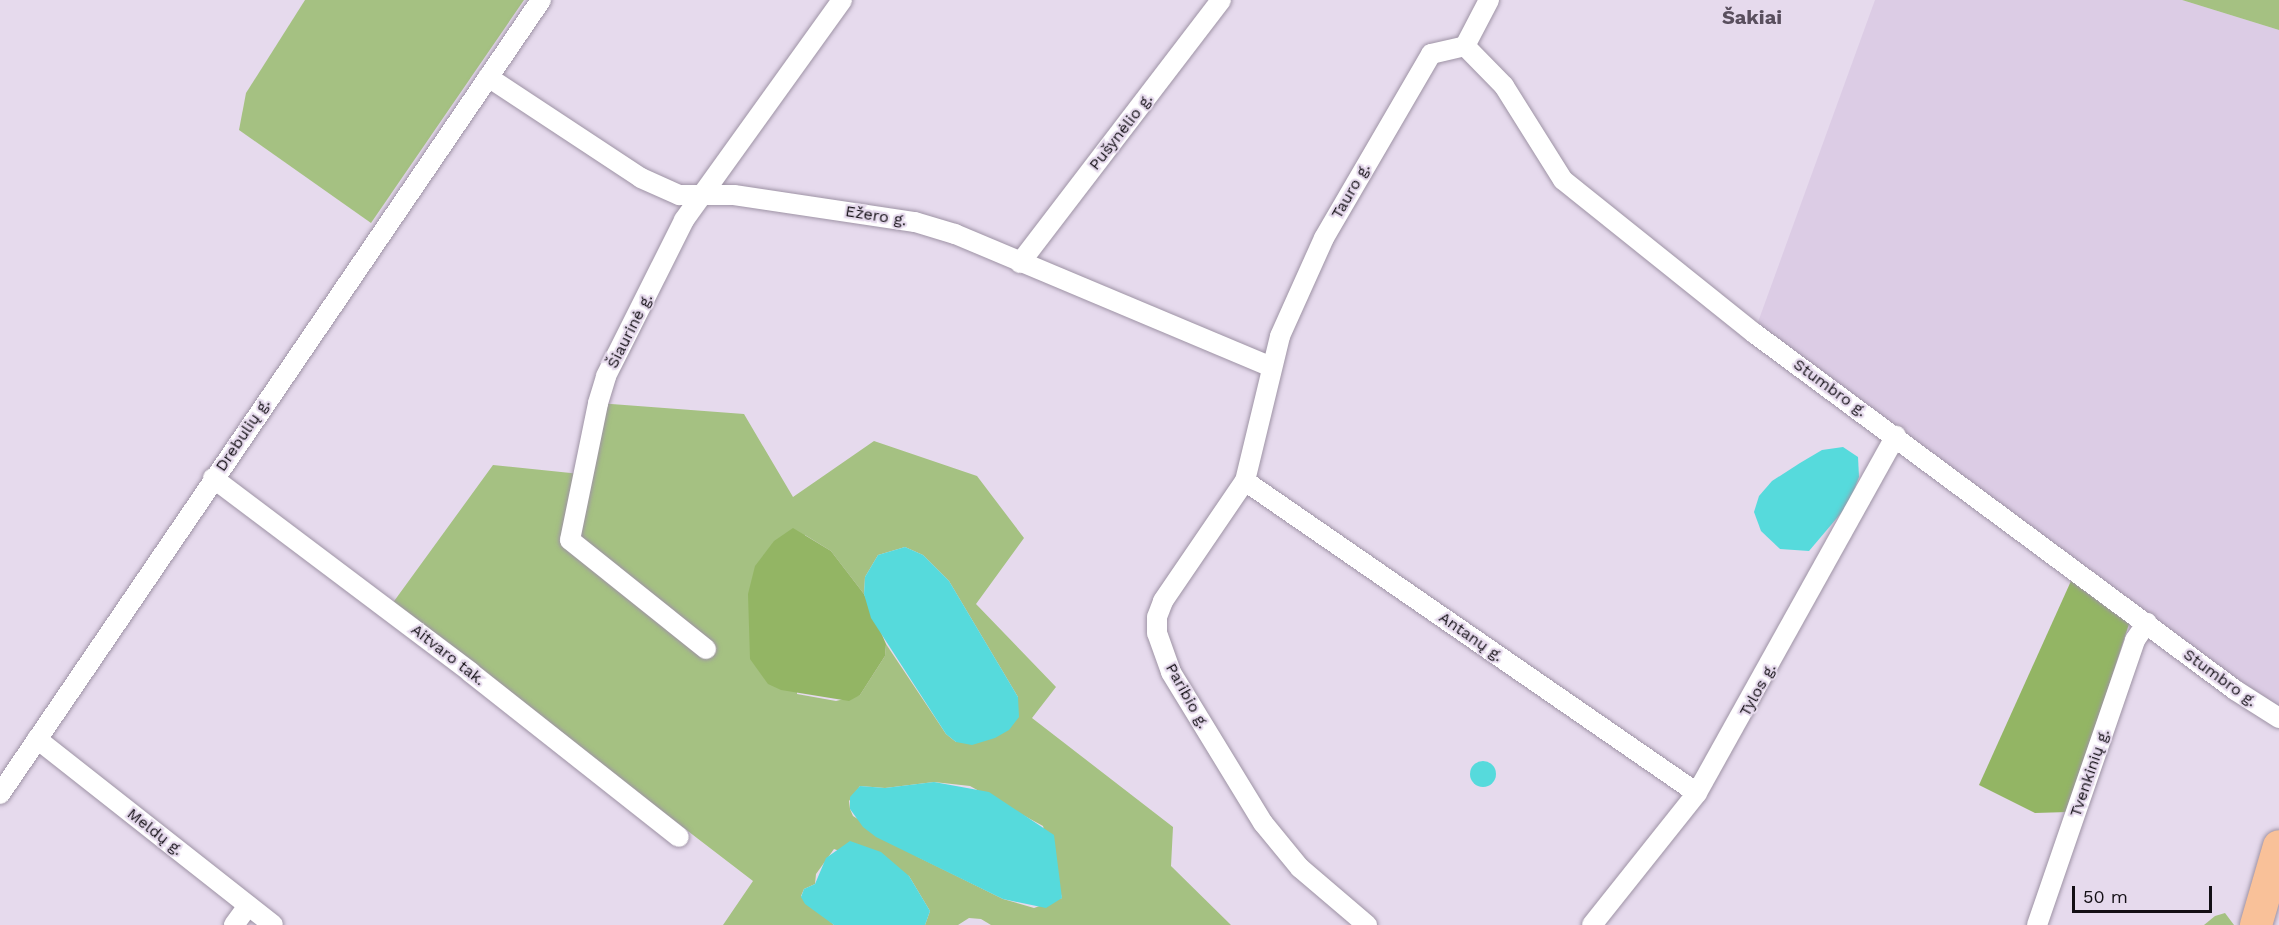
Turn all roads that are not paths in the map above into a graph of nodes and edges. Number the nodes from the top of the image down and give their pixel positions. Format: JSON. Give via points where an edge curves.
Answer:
{"nodes":[{"id":1,"x":541,"y":0,"type":"edge"},
{"id":2,"x":842,"y":0,"type":"edge"},
{"id":3,"x":1221,"y":0,"type":"edge"},
{"id":4,"x":1489,"y":0,"type":"edge"},
{"id":5,"x":1465,"y":46,"type":"junction"},
{"id":6,"x":488,"y":77,"type":"junction"},
{"id":7,"x":706,"y":195,"type":"junction"},
{"id":8,"x":1020,"y":263,"type":"junction"},
{"id":9,"x":1271,"y":367,"type":"junction"},
{"id":10,"x":1896,"y":436,"type":"junction"},
{"id":11,"x":213,"y":478,"type":"junction"},
{"id":12,"x":1245,"y":481,"type":"junction"},
{"id":13,"x":2147,"y":623,"type":"junction"},
{"id":14,"x":706,"y":649,"type":"dead end"},
{"id":15,"x":2279,"y":718,"type":"edge"},
{"id":16,"x":38,"y":739,"type":"junction"},
{"id":17,"x":0,"y":794,"type":"edge"},
{"id":18,"x":1697,"y":794,"type":"junction"},
{"id":19,"x":678,"y":837,"type":"dead end"},
{"id":20,"x":2279,"y":846,"type":"edge"},
{"id":21,"x":248,"y":906,"type":"junction"},
{"id":22,"x":234,"y":925,"type":"edge"},
{"id":23,"x":273,"y":925,"type":"edge"},
{"id":24,"x":1367,"y":925,"type":"edge"},
{"id":25,"x":1592,"y":925,"type":"edge"},
{"id":26,"x":2037,"y":925,"type":"edge"},
{"id":27,"x":2256,"y":925,"type":"edge"}],
"edges":[{"from":1,"to":6,"type":"street","name":"Drebulių g."},
{"from":2,"to":7,"type":"street","name":"Šiaurinė g."},
{"from":3,"to":8,"type":"street","name":"Pušynėlio g."},
{"from":4,"to":5,"type":"street"},
{"from":5,"to":9,"type":"street","name":"Tauro g.","via":[[1431,54],[1324,238],[1283,327]]},
{"from":5,"to":10,"type":"street","name":"Stumbro g.","via":[[1504,86],[1563,180],[1655,257]]},
{"from":6,"to":7,"type":"street","name":"Ežero g.","via":[[641,178],[679,195]]},
{"from":6,"to":11,"type":"street","name":"Drebulių g."},
{"from":7,"to":8,"type":"street","name":"Ežero g.","via":[[734,195],[915,222],[955,234]]},
{"from":7,"to":14,"type":"street","name":"Šiaurinė g.","via":[[684,220],[604,382],[570,540]]},
{"from":8,"to":9,"type":"street","name":"Ežero g."},
{"from":9,"to":12,"type":"street","name":"Paribio g."},
{"from":10,"to":13,"type":"street","name":"Stumbro g."},
{"from":10,"to":18,"type":"street","name":"Tylos g."},
{"from":11,"to":16,"type":"street","name":"Drebulių g."},
{"from":11,"to":19,"type":"street","name":"Aitvaro tak.","via":[[461,665]]},
{"from":12,"to":18,"type":"street","name":"Antanų g."},
{"from":12,"to":24,"type":"street","name":"Paribio g.","via":[[1163,601],[1157,633],[1171,672],[1189,705],[1263,823],[1300,868]]},
{"from":13,"to":15,"type":"street","name":"Stumbro g."},
{"from":13,"to":26,"type":"street","name":"Tvenkinių g.","via":[[2135,640]]},
{"from":16,"to":17,"type":"street","name":"Drebulių g."},
{"from":16,"to":21,"type":"street","name":"Meldų g."},
{"from":18,"to":25,"type":"street","name":"Tylos g."},
{"from":20,"to":27,"type":"main road"},
{"from":21,"to":22,"type":"street"},
{"from":21,"to":23,"type":"street","name":"Meldų g."}]}
